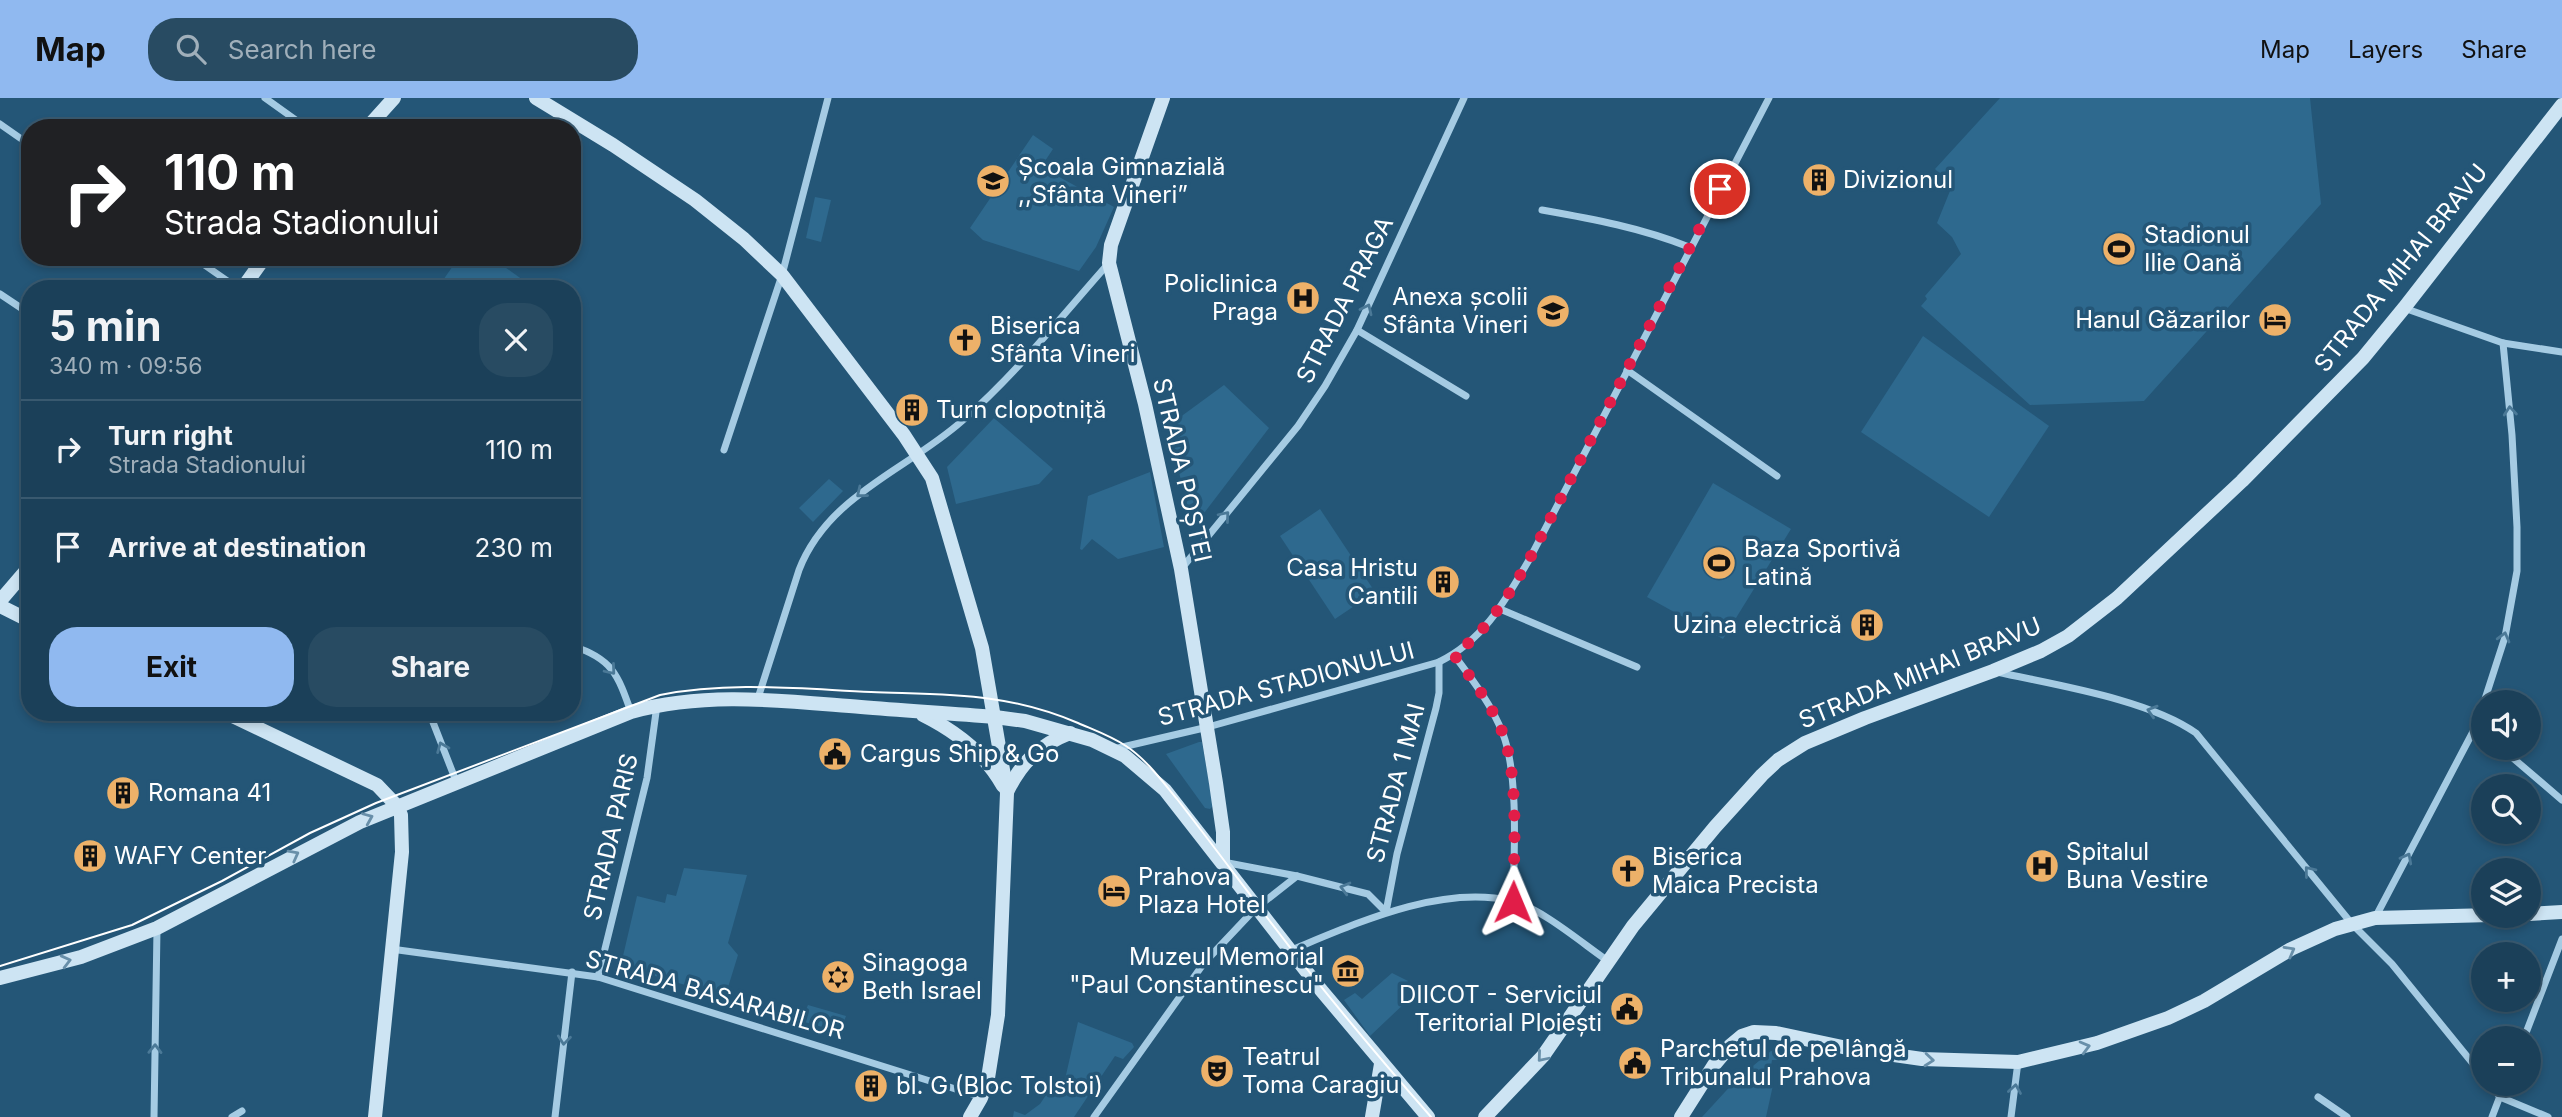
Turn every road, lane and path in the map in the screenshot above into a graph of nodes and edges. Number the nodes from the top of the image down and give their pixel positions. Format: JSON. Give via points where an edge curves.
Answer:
{"nodes":[{"id":1,"x":265,"y":98,"type":"edge"},
{"id":2,"x":394,"y":98,"type":"edge"},
{"id":3,"x":536,"y":98,"type":"edge"},
{"id":4,"x":828,"y":98,"type":"edge"},
{"id":5,"x":1163,"y":98,"type":"edge"},
{"id":6,"x":1464,"y":98,"type":"edge"},
{"id":7,"x":1769,"y":98,"type":"edge"},
{"id":8,"x":2562,"y":104,"type":"edge"},
{"id":9,"x":294,"y":119,"type":"edge"},
{"id":10,"x":375,"y":119,"type":"edge"},
{"id":11,"x":570,"y":119,"type":"edge"},
{"id":12,"x":0,"y":124,"type":"edge"},
{"id":13,"x":581,"y":125,"type":"edge"},
{"id":14,"x":21,"y":139,"type":"edge"},
{"id":15,"x":1542,"y":210,"type":"dead end"},
{"id":16,"x":1689,"y":247,"type":"junction"},
{"id":17,"x":1109,"y":264,"type":"junction"},
{"id":18,"x":206,"y":266,"type":"edge"},
{"id":19,"x":258,"y":266,"type":"edge"},
{"id":20,"x":782,"y":275,"type":"junction"},
{"id":21,"x":227,"y":280,"type":"edge"},
{"id":22,"x":247,"y":280,"type":"edge"},
{"id":23,"x":0,"y":294,"type":"edge"},
{"id":24,"x":21,"y":308,"type":"edge"},
{"id":25,"x":2404,"y":308,"type":"junction"},
{"id":26,"x":1357,"y":330,"type":"junction"},
{"id":27,"x":2503,"y":342,"type":"junction"},
{"id":28,"x":2562,"y":352,"type":"edge"},
{"id":29,"x":1627,"y":370,"type":"junction"},
{"id":30,"x":1466,"y":397,"type":"dead end"},
{"id":31,"x":724,"y":450,"type":"dead end"},
{"id":32,"x":917,"y":453,"type":"junction"},
{"id":33,"x":1777,"y":476,"type":"dead end"},
{"id":34,"x":1181,"y":569,"type":"junction"},
{"id":35,"x":21,"y":577,"type":"edge"},
{"id":36,"x":0,"y":604,"type":"edge"},
{"id":37,"x":1500,"y":609,"type":"junction"},
{"id":38,"x":21,"y":616,"type":"edge"},
{"id":39,"x":581,"y":649,"type":"edge"},
{"id":40,"x":1454,"y":655,"type":"junction"},
{"id":41,"x":1440,"y":662,"type":"junction"},
{"id":42,"x":1637,"y":667,"type":"dead end"},
{"id":43,"x":1993,"y":671,"type":"junction"},
{"id":44,"x":2488,"y":690,"type":"edge"},
{"id":45,"x":758,"y":698,"type":"junction"},
{"id":46,"x":657,"y":705,"type":"junction"},
{"id":47,"x":631,"y":712,"type":"junction"},
{"id":48,"x":919,"y":712,"type":"junction"},
{"id":49,"x":995,"y":717,"type":"junction"},
{"id":50,"x":243,"y":721,"type":"edge"},
{"id":51,"x":433,"y":721,"type":"edge"},
{"id":52,"x":1208,"y":727,"type":"junction"},
{"id":53,"x":1070,"y":733,"type":"junction"},
{"id":54,"x":2471,"y":736,"type":"edge"},
{"id":55,"x":1113,"y":749,"type":"junction"},
{"id":56,"x":2515,"y":760,"type":"edge"},
{"id":57,"x":456,"y":781,"type":"junction"},
{"id":58,"x":1007,"y":793,"type":"junction"},
{"id":59,"x":2562,"y":800,"type":"edge"},
{"id":60,"x":397,"y":806,"type":"junction"},
{"id":61,"x":1223,"y":862,"type":"junction"},
{"id":62,"x":1297,"y":876,"type":"junction"},
{"id":63,"x":1513,"y":902,"type":"junction"},
{"id":64,"x":1256,"y":907,"type":"junction"},
{"id":65,"x":1386,"y":912,"type":"junction"},
{"id":66,"x":2562,"y":912,"type":"edge"},
{"id":67,"x":2541,"y":913,"type":"edge"},
{"id":68,"x":2471,"y":916,"type":"edge"},
{"id":69,"x":2375,"y":919,"type":"junction"},
{"id":70,"x":2352,"y":924,"type":"junction"},
{"id":71,"x":156,"y":928,"type":"junction"},
{"id":72,"x":2562,"y":939,"type":"edge"},
{"id":73,"x":391,"y":949,"type":"junction"},
{"id":74,"x":1289,"y":951,"type":"junction"},
{"id":75,"x":1608,"y":961,"type":"junction"},
{"id":76,"x":572,"y":972,"type":"junction"},
{"id":77,"x":598,"y":977,"type":"junction"},
{"id":78,"x":0,"y":978,"type":"edge"},
{"id":79,"x":2529,"y":1026,"type":"edge"},
{"id":80,"x":2471,"y":1061,"type":"edge"},
{"id":81,"x":2018,"y":1062,"type":"junction"},
{"id":82,"x":1381,"y":1064,"type":"junction"},
{"id":83,"x":2318,"y":1097,"type":"dead end"},
{"id":84,"x":2500,"y":1097,"type":"joint"},
{"id":85,"x":981,"y":1098,"type":"junction"},
{"id":86,"x":242,"y":1111,"type":"dead end"},
{"id":87,"x":153,"y":1117,"type":"edge"},
{"id":88,"x":232,"y":1117,"type":"edge"},
{"id":89,"x":375,"y":1117,"type":"edge"},
{"id":90,"x":555,"y":1117,"type":"edge"},
{"id":91,"x":970,"y":1117,"type":"edge"},
{"id":92,"x":1094,"y":1117,"type":"edge"},
{"id":93,"x":1372,"y":1117,"type":"edge"},
{"id":94,"x":1428,"y":1117,"type":"edge"},
{"id":95,"x":1485,"y":1117,"type":"edge"},
{"id":96,"x":1681,"y":1117,"type":"edge"},
{"id":97,"x":2011,"y":1117,"type":"edge"},
{"id":98,"x":2347,"y":1117,"type":"edge"},
{"id":99,"x":2492,"y":1117,"type":"edge"},
{"id":100,"x":2548,"y":1117,"type":"edge"}],
"edges":[{"from":1,"to":9,"type":"street"},
{"from":2,"to":10,"type":"main road"},
{"from":3,"to":11,"type":"main road"},
{"from":4,"to":20,"type":"street"},
{"from":5,"to":17,"type":"main road","name":"STRADA POȘTEI","via":[[1111,245]]},
{"from":26,"to":6,"type":"street","name":"STRADA PRAGA","one_way":true},
{"from":7,"to":16,"type":"street","name":"STRADA STADIONULUI"},
{"from":8,"to":25,"type":"main road","name":"STRADA MIHAI BRAVU"},
{"from":12,"to":14,"type":"street"},
{"from":13,"to":20,"type":"main road","via":[[695,200]]},
{"from":15,"to":16,"type":"street","via":[[1656,233]]},
{"from":16,"to":29,"type":"street","name":"STRADA STADIONULUI"},
{"from":17,"to":32,"type":"street","via":[[979,405]]},
{"from":17,"to":34,"type":"main road","name":"STRADA POȘTEI"},
{"from":18,"to":21,"type":"street"},
{"from":19,"to":22,"type":"main road"},
{"from":20,"to":31,"type":"street"},
{"from":20,"to":32,"type":"main road"},
{"from":23,"to":24,"type":"street"},
{"from":25,"to":27,"type":"street"},
{"from":25,"to":43,"type":"main road","name":"STRADA MIHAI BRAVU","via":[[2303,420],[2117,598],[2068,636]]},
{"from":26,"to":30,"type":"street"},
{"from":34,"to":26,"type":"street","name":"STRADA PRAGA","one_way":true,"via":[[1298,426]]},
{"from":27,"to":28,"type":"street"},
{"from":44,"to":27,"type":"street","one_way":true,"via":[[2505,637],[2517,571],[2513,448]]},
{"from":29,"to":33,"type":"street"},
{"from":29,"to":37,"type":"street","name":"STRADA STADIONULUI"},
{"from":32,"to":45,"type":"street","one_way":true,"via":[[837,513],[806,551]]},
{"from":32,"to":49,"type":"main road","via":[[932,478],[977,625]]},
{"from":34,"to":52,"type":"main road","name":"STRADA POȘTEI"},
{"from":35,"to":36,"type":"main road"},
{"from":36,"to":38,"type":"main road"},
{"from":37,"to":40,"type":"street","name":"STRADA STADIONULUI"},
{"from":37,"to":42,"type":"street"},
{"from":39,"to":47,"type":"street","one_way":true,"via":[[608,664],[617,675]]},
{"from":40,"to":41,"type":"street","name":"STRADA STADIONULUI"},
{"from":40,"to":63,"type":"street","via":[[1503,734],[1514,834]]},
{"from":41,"to":52,"type":"street","name":"STRADA STADIONULUI"},
{"from":41,"to":65,"type":"street","name":"STRADA 1 MAI","via":[[1436,708]]},
{"from":70,"to":43,"type":"street","one_way":true,"via":[[2208,746],[2179,721],[2085,692]]},
{"from":43,"to":75,"type":"main road","name":"STRADA MIHAI BRAVU","via":[[1865,718],[1805,743],[1779,760],[1671,879]]},
{"from":45,"to":46,"type":"main road"},
{"from":45,"to":48,"type":"main road"},
{"from":46,"to":47,"type":"main road"},
{"from":46,"to":77,"type":"street","name":"STRADA PARIS","via":[[648,778]]},
{"from":47,"to":57,"type":"main road"},
{"from":48,"to":49,"type":"main road"},
{"from":48,"to":58,"type":"main road","via":[[966,742],[998,776]]},
{"from":49,"to":53,"type":"main road"},
{"from":49,"to":58,"type":"main road"},
{"from":50,"to":60,"type":"main road","via":[[377,785]]},
{"from":57,"to":51,"type":"street","one_way":true},
{"from":52,"to":55,"type":"street","name":"STRADA STADIONULUI"},
{"from":52,"to":61,"type":"main road","name":"STRADA POȘTEI"},
{"from":53,"to":55,"type":"main road"},
{"from":53,"to":58,"type":"main road","via":[[1032,755]]},
{"from":69,"to":54,"type":"street","one_way":true},
{"from":55,"to":61,"type":"main road","via":[[1165,790]]},
{"from":56,"to":59,"type":"street"},
{"from":57,"to":60,"type":"main road"},
{"from":58,"to":85,"type":"main road","via":[[998,1015]]},
{"from":71,"to":60,"type":"main road","one_way":true},
{"from":60,"to":73,"type":"main road","via":[[402,852]]},
{"from":61,"to":62,"type":"street"},
{"from":61,"to":64,"type":"main road"},
{"from":62,"to":64,"type":"street"},
{"from":65,"to":62,"type":"street","one_way":true,"via":[[1368,894]]},
{"from":63,"to":65,"type":"street","via":[[1453,900]]},
{"from":63,"to":75,"type":"street"},
{"from":64,"to":74,"type":"main road"},
{"from":64,"to":92,"type":"street","via":[[1203,963]]},
{"from":65,"to":74,"type":"street"},
{"from":66,"to":67,"type":"main road"},
{"from":68,"to":69,"type":"main road"},
{"from":69,"to":70,"type":"main road"},
{"from":70,"to":80,"type":"street","via":[[2392,964]]},
{"from":81,"to":70,"type":"main road","one_way":true,"via":[[2097,1044],[2168,1018],[2291,949]]},
{"from":78,"to":71,"type":"main road","one_way":true,"via":[[81,957]]},
{"from":87,"to":71,"type":"street","one_way":true},
{"from":72,"to":79,"type":"street"},
{"from":73,"to":76,"type":"street","name":"STRADA BASARABILOR"},
{"from":73,"to":89,"type":"main road"},
{"from":74,"to":82,"type":"main road"},
{"from":75,"to":95,"type":"main road","name":"STRADA MIHAI BRAVU","one_way":true,"via":[[1543,1056]]},
{"from":76,"to":77,"type":"street","name":"STRADA BASARABILOR"},
{"from":76,"to":90,"type":"street","one_way":true},
{"from":77,"to":85,"type":"street","name":"STRADA BASARABILOR"},
{"from":96,"to":81,"type":"main road","one_way":true,"via":[[1714,1065],[1742,1036],[1754,1032],[1922,1059]]},
{"from":97,"to":81,"type":"street","one_way":true},
{"from":82,"to":93,"type":"main road"},
{"from":82,"to":94,"type":"main road"},
{"from":83,"to":98,"type":"street"},
{"from":84,"to":99,"type":"street"},
{"from":84,"to":100,"type":"street"},
{"from":85,"to":91,"type":"main road"},
{"from":86,"to":88,"type":"street"}]}
